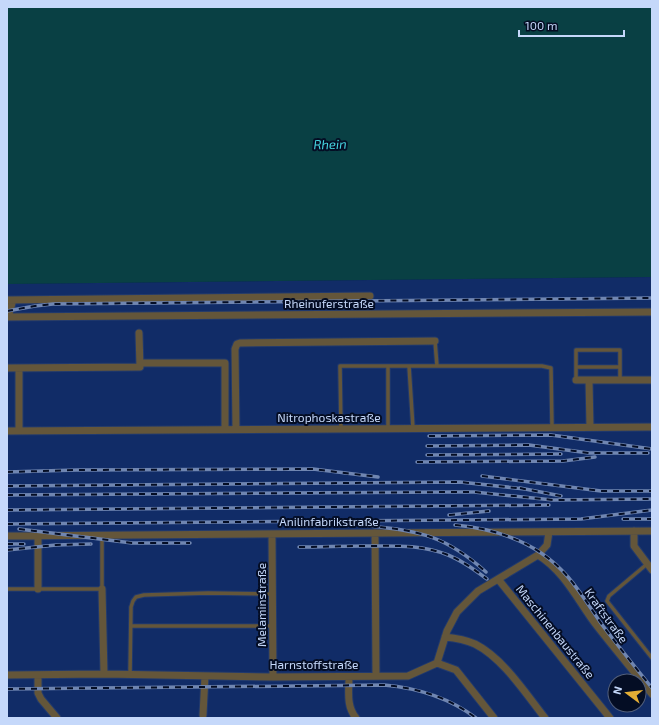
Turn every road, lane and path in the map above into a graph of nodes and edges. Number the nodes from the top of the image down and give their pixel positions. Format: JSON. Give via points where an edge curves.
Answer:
{"nodes":[{"id":1,"x":370,"y":296,"type":"dead end"},
{"id":2,"x":10,"y":300,"type":"edge"},
{"id":3,"x":652,"y":312,"type":"edge"},
{"id":4,"x":8,"y":317,"type":"edge"},
{"id":5,"x":139,"y":333,"type":"dead end"},
{"id":6,"x":435,"y":341,"type":"joint"},
{"id":7,"x":140,"y":363,"type":"junction"},
{"id":8,"x":225,"y":363,"type":"junction"},
{"id":9,"x":235,"y":363,"type":"junction"},
{"id":10,"x":388,"y":366,"type":"junction"},
{"id":11,"x":409,"y":366,"type":"junction"},
{"id":12,"x":437,"y":366,"type":"junction"},
{"id":13,"x":576,"y":367,"type":"junction"},
{"id":14,"x":620,"y":367,"type":"junction"},
{"id":15,"x":7,"y":368,"type":"edge"},
{"id":16,"x":19,"y":368,"type":"junction"},
{"id":17,"x":576,"y":380,"type":"joint"},
{"id":18,"x":589,"y":380,"type":"junction"},
{"id":19,"x":620,"y":380,"type":"junction"},
{"id":20,"x":652,"y":380,"type":"edge"},
{"id":21,"x":552,"y":427,"type":"junction"},
{"id":22,"x":590,"y":427,"type":"junction"},
{"id":23,"x":652,"y":427,"type":"edge"},
{"id":24,"x":341,"y":428,"type":"junction"},
{"id":25,"x":388,"y":428,"type":"junction"},
{"id":26,"x":412,"y":428,"type":"junction"},
{"id":27,"x":225,"y":429,"type":"junction"},
{"id":28,"x":236,"y":429,"type":"junction"},
{"id":29,"x":7,"y":431,"type":"edge"},
{"id":30,"x":19,"y":431,"type":"junction"},
{"id":31,"x":634,"y":531,"type":"junction"},
{"id":32,"x":652,"y":531,"type":"edge"},
{"id":33,"x":549,"y":532,"type":"junction"},
{"id":34,"x":375,"y":533,"type":"junction"},
{"id":35,"x":272,"y":534,"type":"junction"},
{"id":36,"x":38,"y":535,"type":"junction"},
{"id":37,"x":102,"y":535,"type":"junction"},
{"id":38,"x":7,"y":536,"type":"edge"},
{"id":39,"x":538,"y":555,"type":"junction"},
{"id":40,"x":650,"y":567,"type":"edge"},
{"id":41,"x":498,"y":579,"type":"junction"},
{"id":42,"x":7,"y":589,"type":"edge"},
{"id":43,"x":38,"y":589,"type":"junction"},
{"id":44,"x":102,"y":589,"type":"junction"},
{"id":45,"x":273,"y":594,"type":"junction"},
{"id":46,"x":131,"y":626,"type":"junction"},
{"id":47,"x":273,"y":626,"type":"junction"},
{"id":48,"x":445,"y":637,"type":"junction"},
{"id":49,"x":652,"y":658,"type":"edge"},
{"id":50,"x":437,"y":663,"type":"junction"},
{"id":51,"x":104,"y":674,"type":"junction"},
{"id":52,"x":7,"y":675,"type":"edge"},
{"id":53,"x":38,"y":675,"type":"junction"},
{"id":54,"x":130,"y":675,"type":"junction"},
{"id":55,"x":205,"y":676,"type":"junction"},
{"id":56,"x":376,"y":676,"type":"junction"},
{"id":57,"x":273,"y":677,"type":"junction"},
{"id":58,"x":349,"y":677,"type":"junction"},
{"id":59,"x":652,"y":694,"type":"edge"},
{"id":60,"x":203,"y":717,"type":"edge"},
{"id":61,"x":57,"y":718,"type":"edge"},
{"id":62,"x":356,"y":718,"type":"edge"},
{"id":63,"x":494,"y":718,"type":"edge"},
{"id":64,"x":545,"y":718,"type":"edge"},
{"id":65,"x":610,"y":718,"type":"edge"}],
"edges":[{"from":1,"to":2,"type":"street"},
{"from":2,"to":4,"type":"street"},
{"from":3,"to":4,"type":"street","name":"Rheinuferstraße"},
{"from":5,"to":7,"type":"street"},
{"from":6,"to":9,"type":"street","via":[[240,343],[235,349]]},
{"from":6,"to":12,"type":"lane"},
{"from":7,"to":8,"type":"street"},
{"from":7,"to":16,"type":"street","via":[[140,367]]},
{"from":8,"to":9,"type":"street"},
{"from":8,"to":27,"type":"street"},
{"from":9,"to":28,"type":"street"},
{"from":10,"to":11,"type":"lane"},
{"from":10,"to":24,"type":"lane","via":[[340,366]]},
{"from":10,"to":25,"type":"lane"},
{"from":11,"to":12,"type":"lane"},
{"from":11,"to":26,"type":"lane"},
{"from":12,"to":21,"type":"lane","via":[[551,368]]},
{"from":13,"to":14,"type":"lane"},
{"from":13,"to":14,"type":"lane","via":[[576,350],[620,350]]},
{"from":13,"to":17,"type":"lane"},
{"from":14,"to":19,"type":"lane"},
{"from":15,"to":16,"type":"street"},
{"from":16,"to":30,"type":"street"},
{"from":17,"to":18,"type":"street"},
{"from":18,"to":19,"type":"street"},
{"from":18,"to":22,"type":"street"},
{"from":19,"to":20,"type":"street"},
{"from":21,"to":22,"type":"street","name":"Nitrophoskastraße"},
{"from":21,"to":26,"type":"street","name":"Nitrophoskastraße"},
{"from":22,"to":23,"type":"street","name":"Nitrophoskastraße"},
{"from":24,"to":25,"type":"street","name":"Nitrophoskastraße"},
{"from":24,"to":28,"type":"street","name":"Nitrophoskastraße"},
{"from":25,"to":26,"type":"street","name":"Nitrophoskastraße"},
{"from":27,"to":28,"type":"street","name":"Nitrophoskastraße"},
{"from":27,"to":30,"type":"street","name":"Nitrophoskastraße"},
{"from":29,"to":30,"type":"street","name":"Nitrophoskastraße"},
{"from":31,"to":32,"type":"street","name":"Anilinfabrikstraße"},
{"from":31,"to":33,"type":"street","name":"Anilinfabrikstraße"},
{"from":31,"to":40,"type":"street","via":[[634,546]]},
{"from":33,"to":34,"type":"street","name":"Anilinfabrikstraße"},
{"from":33,"to":39,"type":"street","via":[[547,545]]},
{"from":34,"to":35,"type":"street","name":"Anilinfabrikstraße"},
{"from":34,"to":56,"type":"street"},
{"from":35,"to":37,"type":"street","name":"Anilinfabrikstraße"},
{"from":35,"to":45,"type":"street","name":"Melaminstraße"},
{"from":36,"to":37,"type":"street","name":"Anilinfabrikstraße"},
{"from":36,"to":38,"type":"street","name":"Anilinfabrikstraße"},
{"from":36,"to":43,"type":"street"},
{"from":37,"to":44,"type":"lane"},
{"from":39,"to":41,"type":"street"},
{"from":39,"to":59,"type":"street","name":"Kraftstraße","via":[[572,588],[594,622]]},
{"from":40,"to":49,"type":"lane","via":[[609,596],[607,602]]},
{"from":41,"to":48,"type":"street","via":[[478,591],[457,612]]},
{"from":41,"to":65,"type":"street","name":"Maschinenbaustraße"},
{"from":42,"to":43,"type":"lane"},
{"from":43,"to":44,"type":"lane"},
{"from":44,"to":51,"type":"street"},
{"from":45,"to":46,"type":"lane","via":[[200,593],[139,596],[132,604]]},
{"from":45,"to":47,"type":"street","name":"Melaminstraße"},
{"from":46,"to":47,"type":"lane"},
{"from":46,"to":54,"type":"lane"},
{"from":47,"to":57,"type":"street","name":"Melaminstraße"},
{"from":48,"to":50,"type":"street"},
{"from":48,"to":64,"type":"street","via":[[476,645],[500,662]]},
{"from":50,"to":56,"type":"street","name":"Harnstoffstraße","via":[[408,676]]},
{"from":50,"to":63,"type":"street","via":[[456,670]]},
{"from":51,"to":53,"type":"street","name":"Harnstoffstraße"},
{"from":51,"to":54,"type":"street","name":"Harnstoffstraße"},
{"from":52,"to":53,"type":"street","name":"Harnstoffstraße"},
{"from":53,"to":61,"type":"street","via":[[38,693]]},
{"from":54,"to":55,"type":"street","name":"Harnstoffstraße"},
{"from":55,"to":57,"type":"street","name":"Harnstoffstraße"},
{"from":55,"to":60,"type":"street"},
{"from":56,"to":58,"type":"street","name":"Harnstoffstraße"},
{"from":57,"to":58,"type":"street","name":"Harnstoffstraße"},
{"from":58,"to":62,"type":"street","via":[[349,704]]}]}
